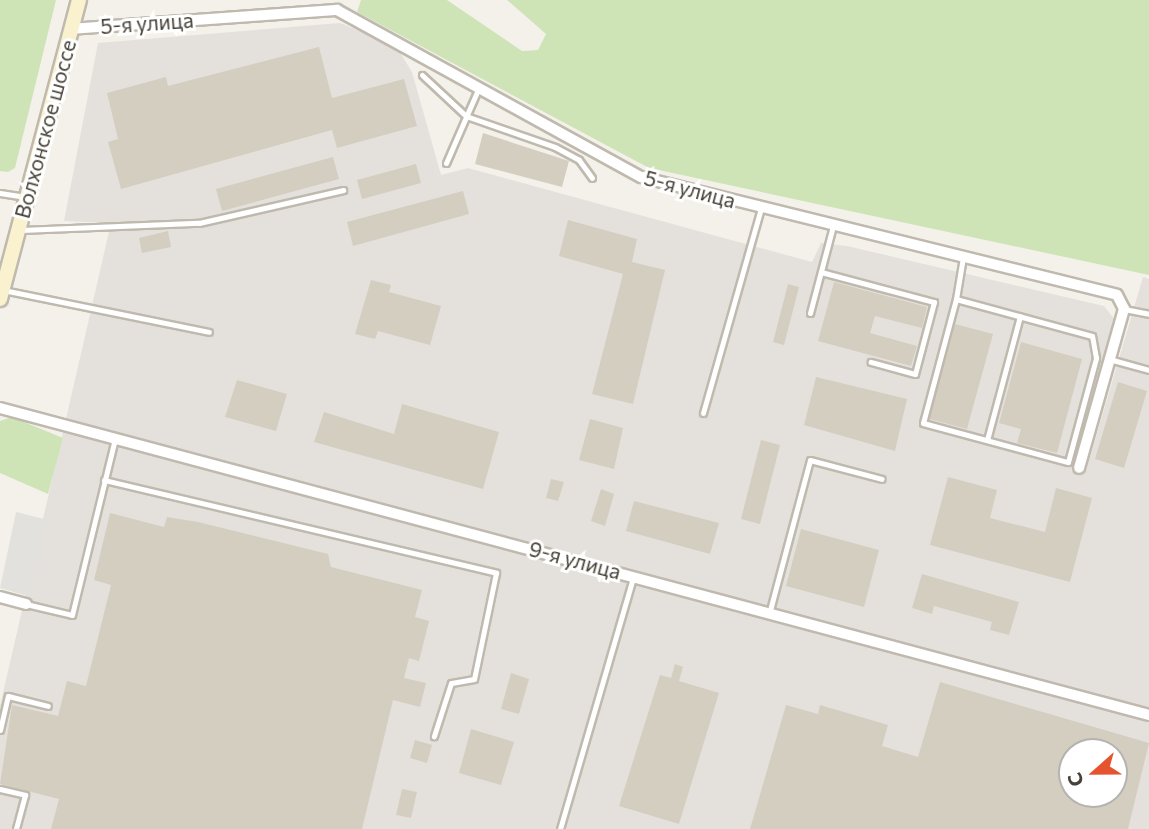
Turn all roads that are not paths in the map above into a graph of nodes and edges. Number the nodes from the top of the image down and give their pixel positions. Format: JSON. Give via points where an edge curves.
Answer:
{"nodes":[{"id":1,"x":79,"y":0,"type":"edge"},
{"id":2,"x":71,"y":29,"type":"junction"},
{"id":3,"x":422,"y":75,"type":"dead end"},
{"id":4,"x":479,"y":87,"type":"junction"},
{"id":5,"x":466,"y":116,"type":"junction"},
{"id":6,"x":446,"y":163,"type":"dead end"},
{"id":7,"x":592,"y":178,"type":"dead end"},
{"id":8,"x":343,"y":190,"type":"dead end"},
{"id":9,"x":0,"y":193,"type":"edge"},
{"id":10,"x":26,"y":197,"type":"junction"},
{"id":11,"x":761,"y":208,"type":"junction"},
{"id":12,"x":833,"y":226,"type":"junction"},
{"id":13,"x":18,"y":230,"type":"junction"},
{"id":14,"x":963,"y":257,"type":"junction"},
{"id":15,"x":821,"y":272,"type":"junction"},
{"id":16,"x":1,"y":294,"type":"edge"},
{"id":17,"x":956,"y":299,"type":"junction"},
{"id":18,"x":1124,"y":309,"type":"junction"},
{"id":19,"x":810,"y":313,"type":"dead end"},
{"id":20,"x":1149,"y":314,"type":"edge"},
{"id":21,"x":1020,"y":316,"type":"junction"},
{"id":22,"x":209,"y":332,"type":"dead end"},
{"id":23,"x":1110,"y":359,"type":"junction"},
{"id":24,"x":871,"y":362,"type":"dead end"},
{"id":25,"x":1149,"y":370,"type":"edge"},
{"id":26,"x":0,"y":408,"type":"edge"},
{"id":27,"x":703,"y":413,"type":"dead end"},
{"id":28,"x":115,"y":437,"type":"junction"},
{"id":29,"x":986,"y":440,"type":"junction"},
{"id":30,"x":1079,"y":468,"type":"dead end"},
{"id":31,"x":882,"y":479,"type":"dead end"},
{"id":32,"x":104,"y":480,"type":"junction"},
{"id":33,"x":634,"y":576,"type":"junction"},
{"id":34,"x":0,"y":597,"type":"edge"},
{"id":35,"x":26,"y":604,"type":"joint"},
{"id":36,"x":769,"y":614,"type":"junction"},
{"id":37,"x":48,"y":706,"type":"dead end"},
{"id":38,"x":1149,"y":715,"type":"edge"},
{"id":39,"x":0,"y":730,"type":"edge"},
{"id":40,"x":435,"y":736,"type":"dead end"},
{"id":41,"x":0,"y":789,"type":"edge"},
{"id":42,"x":16,"y":829,"type":"edge"},
{"id":43,"x":560,"y":829,"type":"edge"}],
"edges":[{"from":1,"to":2,"type":"main road","name":"Волхонское шоссе"},
{"from":2,"to":4,"type":"street","name":"5-я улица","via":[[337,10]]},
{"from":2,"to":10,"type":"main road","name":"Волхонское шоссе"},
{"from":3,"to":5,"type":"lane"},
{"from":4,"to":5,"type":"lane"},
{"from":4,"to":11,"type":"street","name":"5-я улица","via":[[641,177]]},
{"from":5,"to":6,"type":"lane"},
{"from":5,"to":7,"type":"lane","via":[[555,147],[579,160]]},
{"from":8,"to":13,"type":"lane","via":[[199,223]]},
{"from":9,"to":10,"type":"lane"},
{"from":10,"to":13,"type":"main road","name":"Волхонское шоссе"},
{"from":11,"to":12,"type":"street","name":"5-я улица"},
{"from":11,"to":27,"type":"lane"},
{"from":12,"to":14,"type":"street","name":"5-я улица"},
{"from":12,"to":15,"type":"lane"},
{"from":13,"to":16,"type":"main road","name":"Волхонское шоссе"},
{"from":14,"to":17,"type":"lane"},
{"from":14,"to":18,"type":"street","name":"5-я улица","via":[[1117,295]]},
{"from":15,"to":19,"type":"lane"},
{"from":15,"to":24,"type":"lane","via":[[934,302],[915,373]]},
{"from":16,"to":22,"type":"lane"},
{"from":17,"to":21,"type":"lane"},
{"from":17,"to":29,"type":"lane","via":[[923,423]]},
{"from":18,"to":20,"type":"lane"},
{"from":18,"to":23,"type":"street"},
{"from":21,"to":29,"type":"lane"},
{"from":21,"to":29,"type":"lane","via":[[1092,336],[1096,358],[1072,449],[1068,462]]},
{"from":23,"to":25,"type":"lane"},
{"from":23,"to":30,"type":"street"},
{"from":26,"to":28,"type":"street","name":"9-я улица"},
{"from":28,"to":32,"type":"lane"},
{"from":28,"to":33,"type":"street","name":"9-я улица"},
{"from":31,"to":36,"type":"lane","via":[[810,460]]},
{"from":32,"to":35,"type":"lane","via":[[72,615]]},
{"from":32,"to":40,"type":"lane","via":[[496,573],[474,679],[452,683]]},
{"from":33,"to":36,"type":"street","name":"9-я улица"},
{"from":33,"to":43,"type":"lane"},
{"from":34,"to":35,"type":"street"},
{"from":36,"to":38,"type":"street","name":"9-я улица"},
{"from":37,"to":39,"type":"lane","via":[[8,696]]},
{"from":41,"to":42,"type":"lane","via":[[25,795]]}]}
